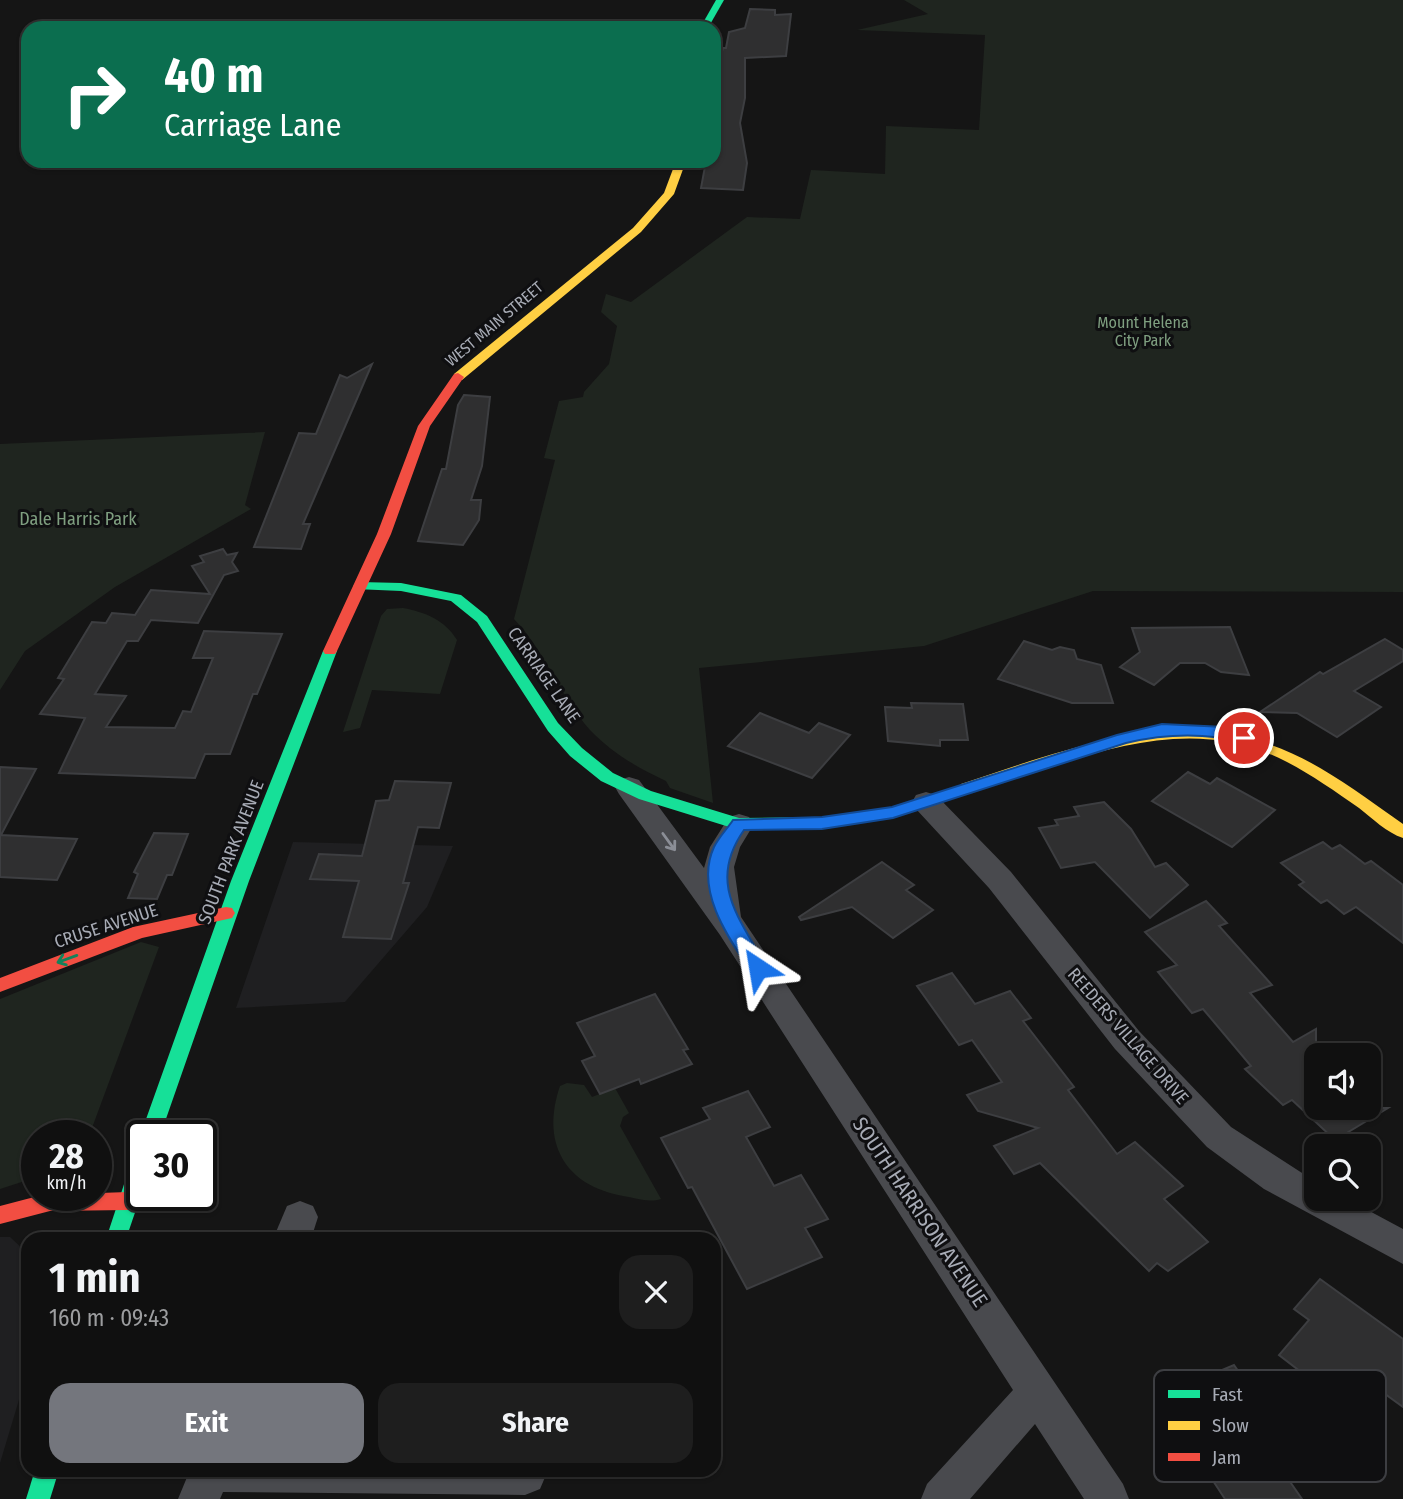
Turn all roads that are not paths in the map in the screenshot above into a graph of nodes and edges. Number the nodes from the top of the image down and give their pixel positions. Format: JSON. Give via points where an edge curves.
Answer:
{"nodes":[{"id":1,"x":720,"y":0,"type":"edge"},
{"id":2,"x":708,"y":21,"type":"edge"},
{"id":3,"x":678,"y":168,"type":"edge"},
{"id":4,"x":359,"y":586,"type":"junction"},
{"id":5,"x":629,"y":787,"type":"junction"},
{"id":6,"x":926,"y":802,"type":"junction"},
{"id":7,"x":739,"y":824,"type":"junction"},
{"id":8,"x":1403,"y":832,"type":"edge"},
{"id":9,"x":226,"y":913,"type":"junction"},
{"id":10,"x":731,"y":927,"type":"junction"},
{"id":11,"x":0,"y":985,"type":"edge"},
{"id":12,"x":155,"y":1120,"type":"edge"},
{"id":13,"x":126,"y":1201,"type":"edge"},
{"id":14,"x":126,"y":1207,"type":"edge"},
{"id":15,"x":0,"y":1214,"type":"edge"},
{"id":16,"x":118,"y":1232,"type":"edge"},
{"id":17,"x":1403,"y":1248,"type":"edge"},
{"id":18,"x":1038,"y":1391,"type":"junction"},
{"id":19,"x":45,"y":1477,"type":"edge"},
{"id":20,"x":398,"y":1477,"type":"edge"},
{"id":21,"x":207,"y":1480,"type":"edge"},
{"id":22,"x":38,"y":1499,"type":"edge"},
{"id":23,"x":942,"y":1499,"type":"edge"},
{"id":24,"x":1108,"y":1499,"type":"edge"}],
"edges":[{"from":1,"to":2,"type":"street"},
{"from":3,"to":4,"type":"street","name":"WEST MAIN STREET","via":[[669,194],[637,230],[468,367],[438,400],[410,456],[384,536]]},
{"from":4,"to":5,"type":"street","name":"CARRIAGE LANE","via":[[401,587],[456,598],[482,619],[553,727],[576,752]]},
{"from":4,"to":9,"type":"street","name":"SOUTH PARK AVENUE"},
{"from":5,"to":7,"type":"street","name":"CARRIAGE LANE","via":[[683,809]]},
{"from":5,"to":10,"type":"street","name":"SOUTH HARRISON AVENUE","one_way":true},
{"from":6,"to":7,"type":"street","name":"CARRIAGE LANE","via":[[822,823]]},
{"from":6,"to":8,"type":"street","name":"CARRIAGE LANE","via":[[1123,738],[1162,730],[1225,732],[1284,752]]},
{"from":6,"to":17,"type":"street","name":"REEDERS VILLAGE DRIVE","via":[[999,880],[1127,1040],[1212,1130],[1277,1178]]},
{"from":7,"to":10,"type":"street","name":"SOUTH HARRISON AVENUE","via":[[722,848],[718,869]]},
{"from":9,"to":11,"type":"street","name":"CRUSE AVENUE","one_way":true,"via":[[139,932]]},
{"from":9,"to":12,"type":"street","name":"SOUTH PARK AVENUE"},
{"from":10,"to":18,"type":"street","name":"SOUTH HARRISON AVENUE"},
{"from":13,"to":15,"type":"street","via":[[50,1202]]},
{"from":14,"to":16,"type":"street"},
{"from":18,"to":23,"type":"street"},
{"from":18,"to":24,"type":"street","name":"SOUTH HARRISON AVENUE"},
{"from":19,"to":22,"type":"street"},
{"from":20,"to":21,"type":"street"}]}
